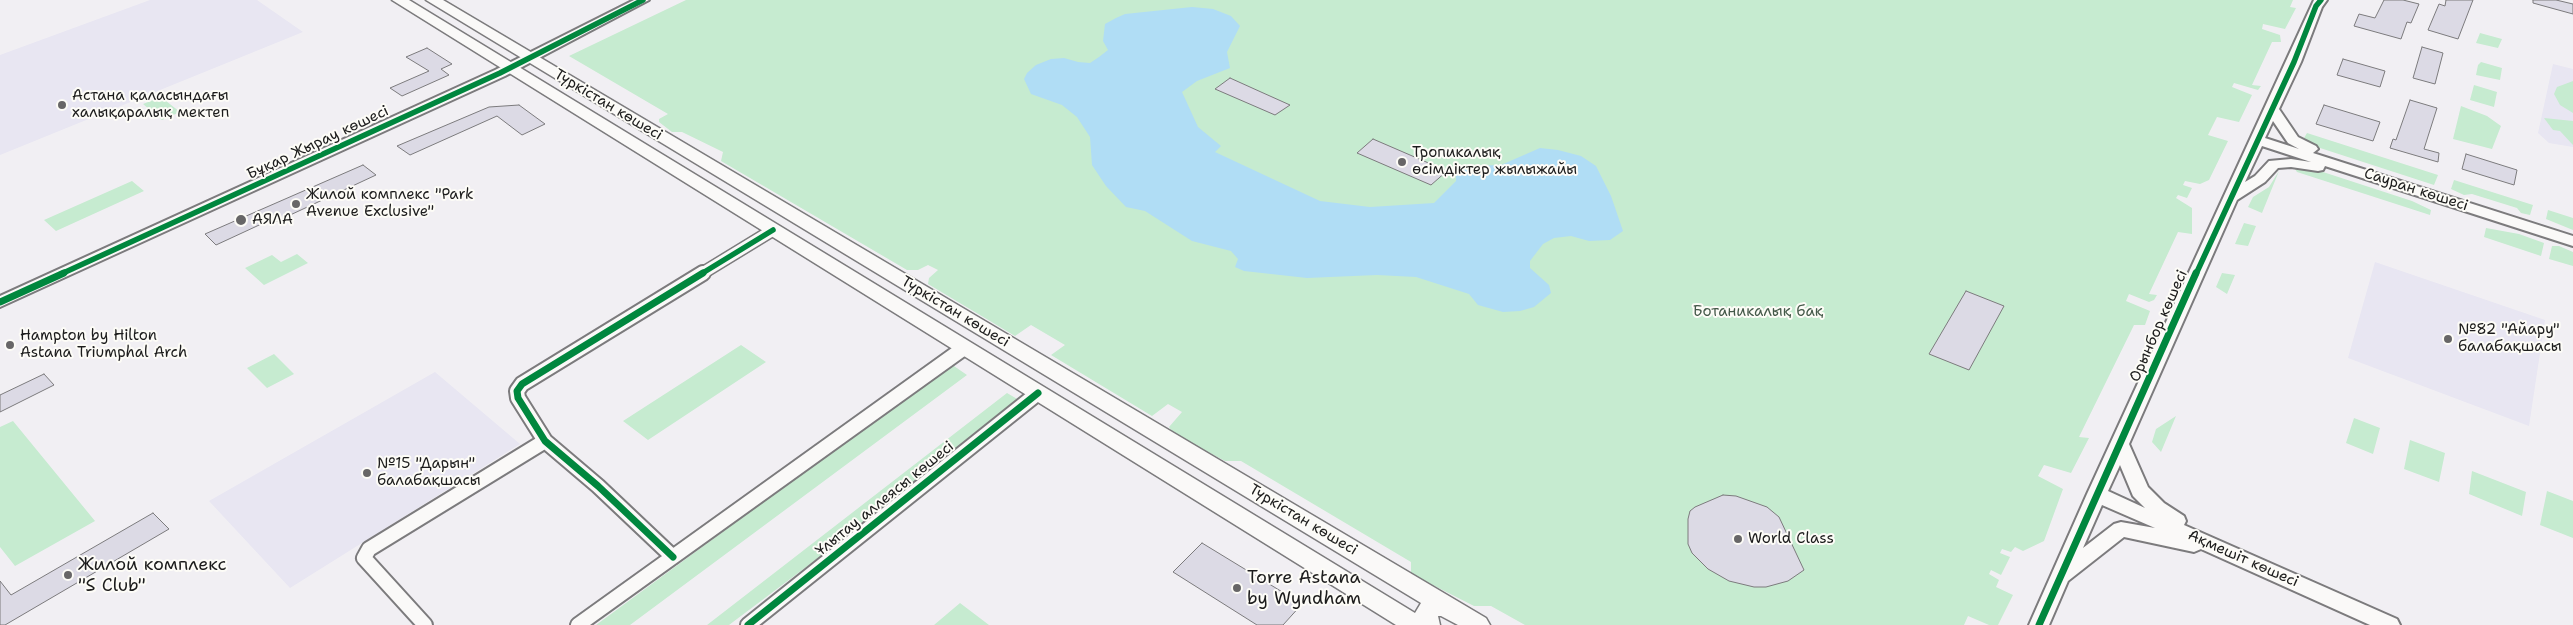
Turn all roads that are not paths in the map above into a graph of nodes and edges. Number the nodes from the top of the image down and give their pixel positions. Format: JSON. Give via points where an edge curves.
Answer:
{"nodes":[{"id":1,"x":399,"y":0,"type":"edge"},
{"id":2,"x":433,"y":0,"type":"edge"},
{"id":3,"x":643,"y":0,"type":"edge"},
{"id":4,"x":2322,"y":0,"type":"edge"},
{"id":5,"x":530,"y":58,"type":"junction"},
{"id":6,"x":510,"y":68,"type":"junction"},
{"id":7,"x":2272,"y":110,"type":"junction"},
{"id":8,"x":2258,"y":140,"type":"junction"},
{"id":9,"x":2374,"y":177,"type":"junction"},
{"id":10,"x":2231,"y":196,"type":"junction"},
{"id":11,"x":773,"y":230,"type":"junction"},
{"id":12,"x":2573,"y":241,"type":"edge"},
{"id":13,"x":0,"y":302,"type":"edge"},
{"id":14,"x":995,"y":336,"type":"junction"},
{"id":15,"x":964,"y":348,"type":"junction"},
{"id":16,"x":1059,"y":374,"type":"junction"},
{"id":17,"x":1033,"y":390,"type":"junction"},
{"id":18,"x":545,"y":441,"type":"junction"},
{"id":19,"x":2120,"y":444,"type":"junction"},
{"id":20,"x":2096,"y":494,"type":"junction"},
{"id":21,"x":2225,"y":551,"type":"junction"},
{"id":22,"x":673,"y":557,"type":"junction"},
{"id":23,"x":1365,"y":558,"type":"junction"},
{"id":24,"x":2060,"y":578,"type":"junction"},
{"id":25,"x":1346,"y":582,"type":"junction"},
{"id":26,"x":1452,"y":610,"type":"junction"},
{"id":27,"x":425,"y":625,"type":"edge"},
{"id":28,"x":578,"y":625,"type":"edge"},
{"id":29,"x":748,"y":625,"type":"edge"},
{"id":30,"x":1415,"y":625,"type":"edge"},
{"id":31,"x":1428,"y":625,"type":"edge"},
{"id":32,"x":1478,"y":625,"type":"edge"},
{"id":33,"x":2039,"y":625,"type":"edge"},
{"id":34,"x":2390,"y":625,"type":"edge"}],
"edges":[{"from":1,"to":6,"type":"main road","name":"Түркістан көшесі"},
{"from":2,"to":5,"type":"main road","name":"Түркістан көшесі"},
{"from":3,"to":5,"type":"street","name":"Бұқар Жырау көшесі"},
{"from":4,"to":7,"type":"street","name":"Орынбор көшесі"},
{"from":5,"to":6,"type":"street","name":"Бұқар Жырау көшесі"},
{"from":5,"to":14,"type":"main road","name":"Түркістан көшесі"},
{"from":6,"to":11,"type":"main road","name":"Түркістан көшесі"},
{"from":6,"to":13,"type":"street","name":"Бұқар Жырау көшесі"},
{"from":7,"to":8,"type":"street","name":"Орынбор көшесі"},
{"from":7,"to":9,"type":"street","via":[[2294,140]]},
{"from":8,"to":9,"type":"street","name":"Сауран көшесі"},
{"from":8,"to":10,"type":"street","name":"Орынбор көшесі"},
{"from":9,"to":10,"type":"street","via":[[2291,163],[2274,164],[2260,179]]},
{"from":9,"to":12,"type":"street","name":"Сауран көшесі"},
{"from":10,"to":19,"type":"street","name":"Орынбор көшесі"},
{"from":11,"to":15,"type":"main road","name":"Түркістан көшесі"},
{"from":11,"to":18,"type":"street","via":[[522,384],[517,391],[518,398]]},
{"from":14,"to":15,"type":"main road","via":[[997,347],[991,351],[980,353]]},
{"from":14,"to":16,"type":"main road","name":"Түркістан көшесі"},
{"from":15,"to":17,"type":"main road","name":"Түркістан көшесі"},
{"from":15,"to":22,"type":"street"},
{"from":16,"to":17,"type":"main road","via":[[1036,371],[1025,381]]},
{"from":16,"to":23,"type":"main road","name":"Түркістан көшесі"},
{"from":17,"to":25,"type":"main road","name":"Түркістан көшесі"},
{"from":17,"to":29,"type":"street","name":"Ұлытау аллеясы көшесі"},
{"from":18,"to":22,"type":"street"},
{"from":18,"to":27,"type":"street","via":[[369,549],[364,558]]},
{"from":19,"to":20,"type":"street","name":"Орынбор көшесі"},
{"from":19,"to":21,"type":"street","via":[[2145,497]]},
{"from":20,"to":21,"type":"street","name":"Ақмешіт көшесі"},
{"from":20,"to":24,"type":"street","name":"Орынбор көшесі"},
{"from":21,"to":24,"type":"street","via":[[2121,529]]},
{"from":21,"to":34,"type":"street","name":"Ақмешіт көшесі"},
{"from":22,"to":28,"type":"street"},
{"from":23,"to":25,"type":"main road","via":[[1373,574],[1369,581],[1361,585]]},
{"from":23,"to":26,"type":"main road","name":"Түркістан көшесі"},
{"from":24,"to":33,"type":"street","name":"Орынбор көшесі"},
{"from":25,"to":30,"type":"main road","name":"Түркістан көшесі"},
{"from":26,"to":31,"type":"main road","via":[[1441,606],[1430,610],[1426,615]]},
{"from":26,"to":32,"type":"main road","name":"Түркістан көшесі"}]}
